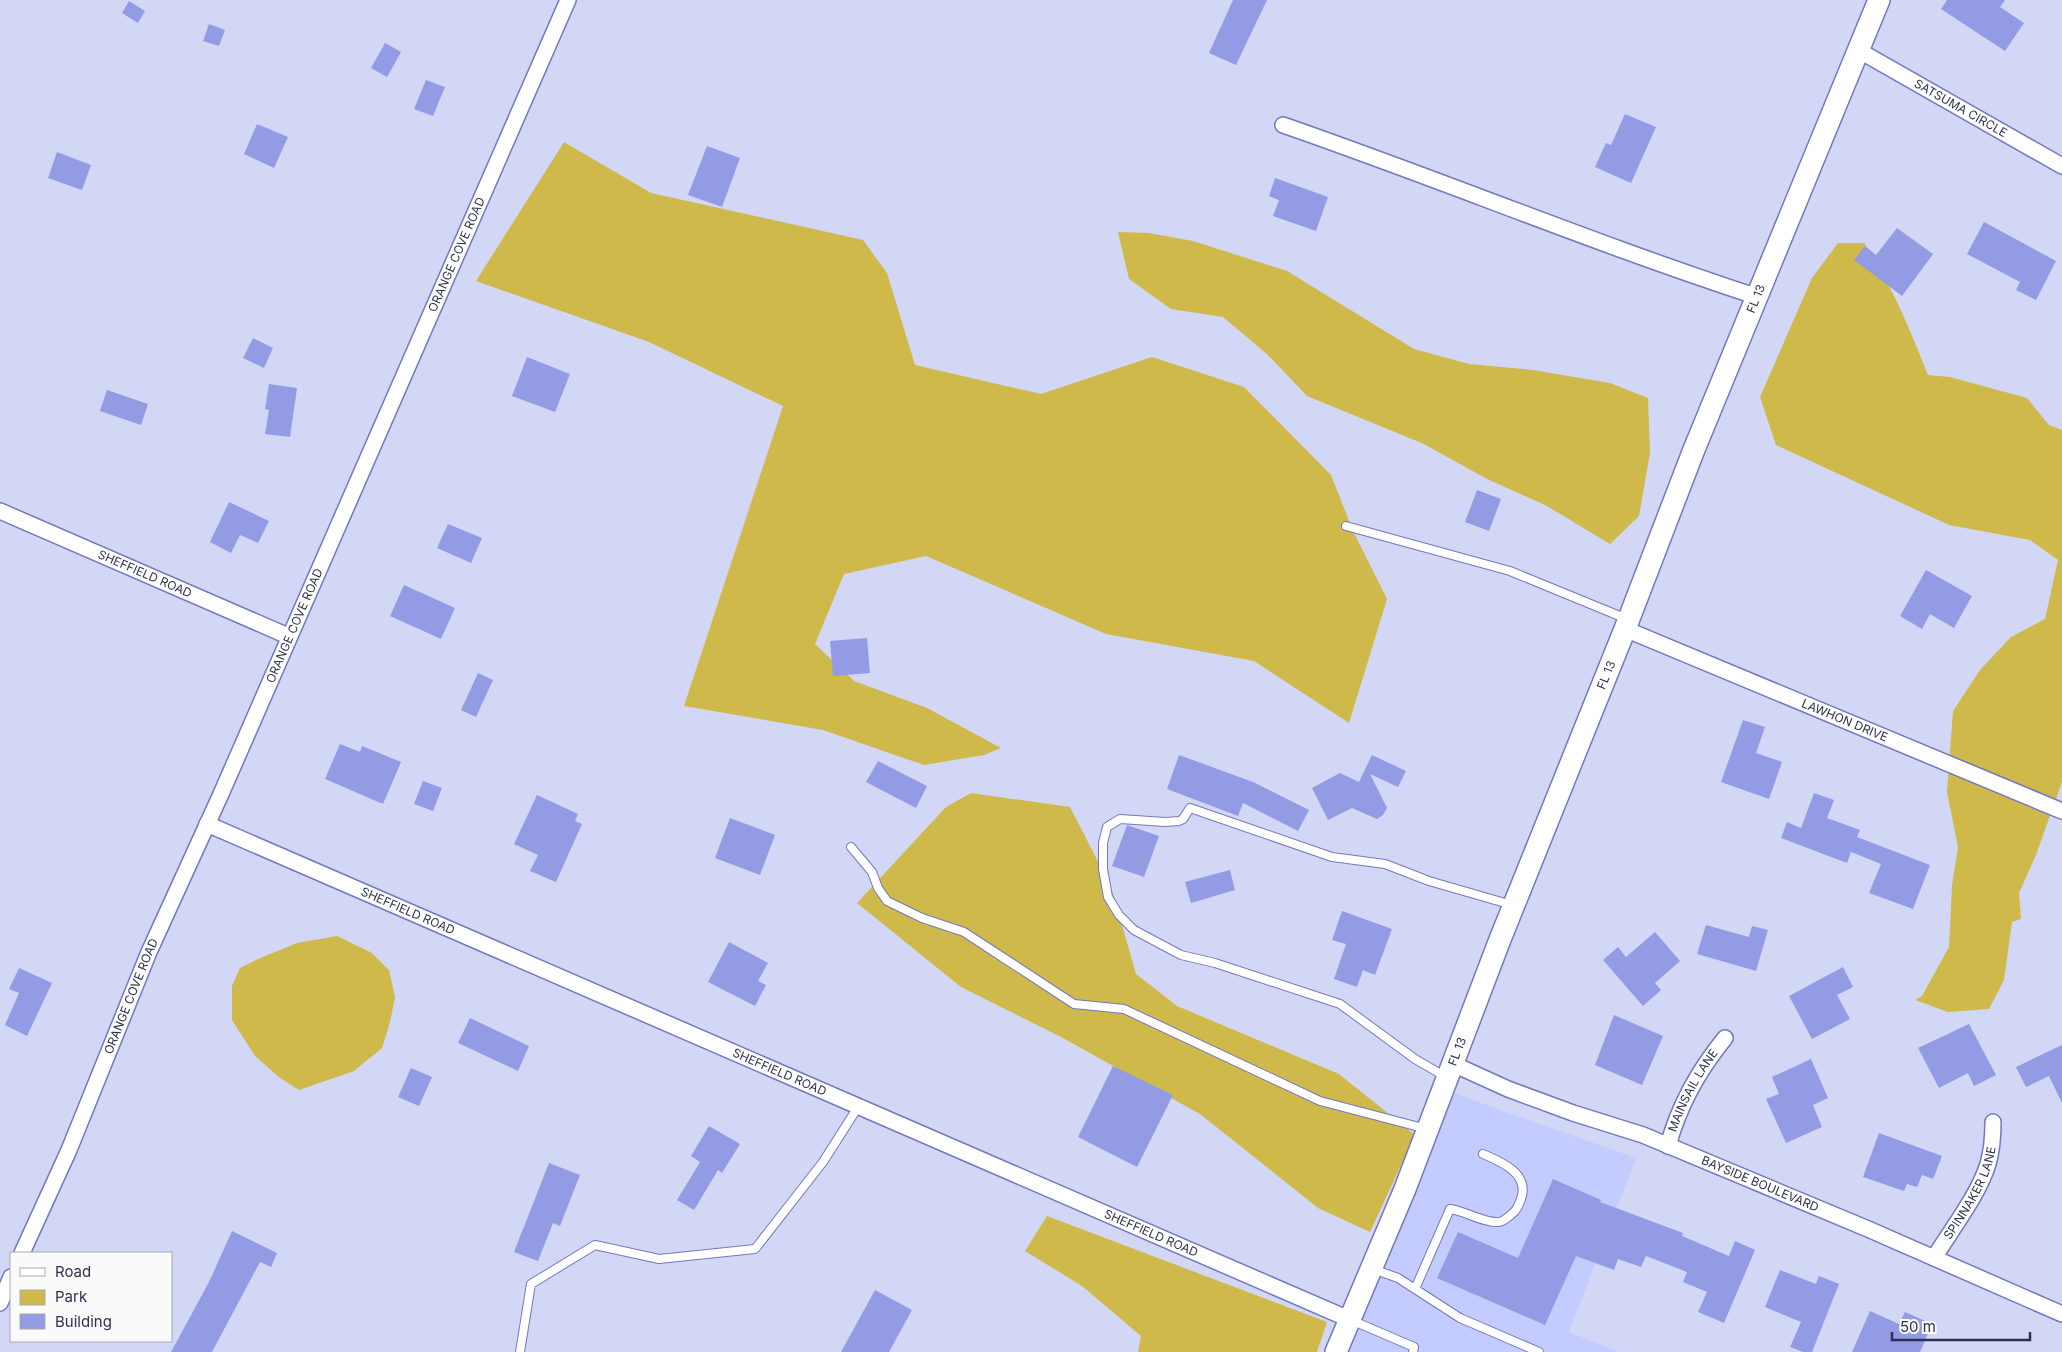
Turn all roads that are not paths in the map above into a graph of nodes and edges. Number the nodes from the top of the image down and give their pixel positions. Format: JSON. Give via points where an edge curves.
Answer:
{"nodes":[{"id":1,"x":568,"y":0,"type":"edge"},
{"id":2,"x":1878,"y":0,"type":"edge"},
{"id":3,"x":1858,"y":50,"type":"junction"},
{"id":4,"x":1283,"y":125,"type":"dead end"},
{"id":5,"x":2062,"y":166,"type":"edge"},
{"id":6,"x":1758,"y":297,"type":"junction"},
{"id":7,"x":0,"y":511,"type":"edge"},
{"id":8,"x":1346,"y":526,"type":"dead end"},
{"id":9,"x":1627,"y":624,"type":"junction"},
{"id":10,"x":288,"y":636,"type":"junction"},
{"id":11,"x":2062,"y":811,"type":"edge"},
{"id":12,"x":207,"y":824,"type":"junction"},
{"id":13,"x":851,"y":847,"type":"dead end"},
{"id":14,"x":1513,"y":906,"type":"junction"},
{"id":15,"x":1725,"y":1038,"type":"dead end"},
{"id":16,"x":1450,"y":1071,"type":"junction"},
{"id":17,"x":858,"y":1107,"type":"junction"},
{"id":18,"x":1994,"y":1122,"type":"dead end"},
{"id":19,"x":1428,"y":1130,"type":"junction"},
{"id":20,"x":1668,"y":1146,"type":"junction"},
{"id":21,"x":1483,"y":1154,"type":"dead end"},
{"id":22,"x":22,"y":1252,"type":"edge"},
{"id":23,"x":1934,"y":1258,"type":"junction"},
{"id":24,"x":1373,"y":1269,"type":"junction"},
{"id":25,"x":10,"y":1279,"type":"edge"},
{"id":26,"x":1415,"y":1289,"type":"junction"},
{"id":27,"x":0,"y":1303,"type":"edge"},
{"id":28,"x":2062,"y":1314,"type":"edge"},
{"id":29,"x":1351,"y":1320,"type":"junction"},
{"id":30,"x":520,"y":1352,"type":"edge"},
{"id":31,"x":1336,"y":1352,"type":"edge"},
{"id":32,"x":1412,"y":1352,"type":"edge"},
{"id":33,"x":1539,"y":1352,"type":"edge"}],
"edges":[{"from":1,"to":10,"type":"street","name":"ORANGE COVE ROAD"},
{"from":2,"to":3,"type":"main road","name":"FL 13"},
{"from":3,"to":5,"type":"street","name":"SATSUMA CIRCLE"},
{"from":3,"to":6,"type":"main road","name":"FL 13"},
{"from":4,"to":6,"type":"street","via":[[1671,269]]},
{"from":6,"to":9,"type":"main road","name":"FL 13","via":[[1693,452]]},
{"from":7,"to":10,"type":"street","name":"SHEFFIELD ROAD"},
{"from":8,"to":9,"type":"lane","via":[[1510,571]]},
{"from":9,"to":11,"type":"street","name":"LAWHON DRIVE"},
{"from":9,"to":14,"type":"main road","name":"FL 13"},
{"from":10,"to":12,"type":"street","name":"ORANGE COVE ROAD"},
{"from":12,"to":17,"type":"street","name":"SHEFFIELD ROAD"},
{"from":12,"to":22,"type":"street","name":"ORANGE COVE ROAD","via":[[149,952]]},
{"from":13,"to":19,"type":"lane","via":[[872,872],[887,902],[964,932],[1074,1004],[1124,1009],[1320,1101]]},
{"from":14,"to":16,"type":"main road","name":"FL 13"},
{"from":14,"to":16,"type":"lane","via":[[1385,864],[1332,857],[1190,808],[1179,821],[1120,818],[1107,827],[1103,843],[1108,897],[1134,930],[1182,955],[1340,1004],[1415,1059]]},
{"from":15,"to":20,"type":"street","name":"MAINSAIL LANE","via":[[1689,1088],[1674,1122]]},
{"from":16,"to":19,"type":"main road","name":"FL 13"},
{"from":16,"to":20,"type":"street","name":"BAYSIDE BOULEVARD"},
{"from":17,"to":29,"type":"street","name":"SHEFFIELD ROAD"},
{"from":17,"to":30,"type":"lane","via":[[823,1162],[755,1249],[659,1259],[596,1245],[531,1284]]},
{"from":18,"to":23,"type":"street","name":"SPINNAKER LANE","via":[[1988,1164]]},
{"from":19,"to":24,"type":"main road","name":"FL 13"},
{"from":20,"to":23,"type":"street","name":"BAYSIDE BOULEVARD"},
{"from":21,"to":26,"type":"lane","via":[[1502,1162],[1523,1183],[1517,1210],[1501,1222],[1492,1222],[1450,1208]]},
{"from":23,"to":28,"type":"street","name":"BAYSIDE BOULEVARD"},
{"from":24,"to":26,"type":"lane","via":[[1398,1278]]},
{"from":24,"to":29,"type":"main road","name":"FL 13"},
{"from":25,"to":27,"type":"street"},
{"from":26,"to":33,"type":"lane","via":[[1460,1318]]},
{"from":29,"to":31,"type":"main road","name":"FL 13"},
{"from":29,"to":32,"type":"lane","via":[[1414,1347]]}]}
